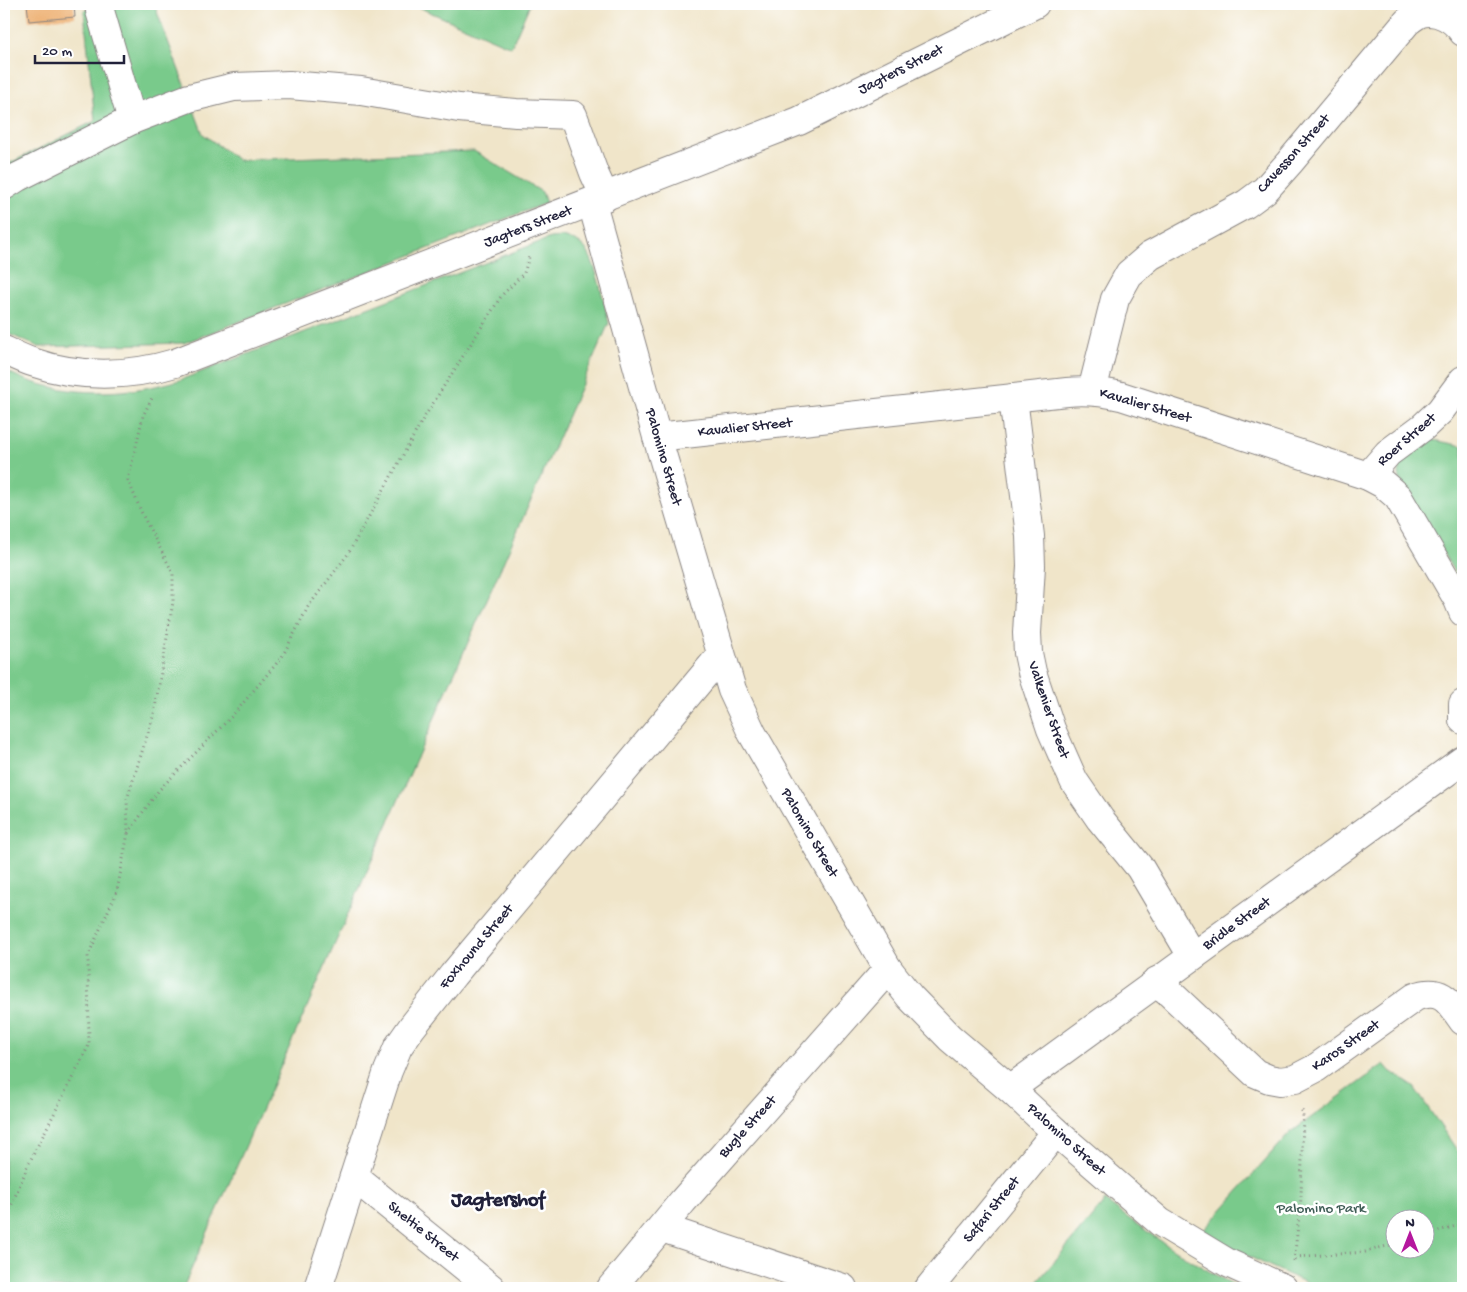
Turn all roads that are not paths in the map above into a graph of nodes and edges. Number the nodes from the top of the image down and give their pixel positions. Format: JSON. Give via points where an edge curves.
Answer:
{"nodes":[{"id":1,"x":1035,"y":4,"type":"edge"},
{"id":2,"x":100,"y":11,"type":"dead end"},
{"id":3,"x":1002,"y":11,"type":"edge"},
{"id":4,"x":1463,"y":32,"type":"edge"},
{"id":5,"x":132,"y":120,"type":"junction"},
{"id":6,"x":4,"y":186,"type":"edge"},
{"id":7,"x":598,"y":200,"type":"junction"},
{"id":8,"x":4,"y":350,"type":"edge"},
{"id":9,"x":1463,"y":380,"type":"edge"},
{"id":10,"x":1092,"y":391,"type":"junction"},
{"id":11,"x":1013,"y":398,"type":"junction"},
{"id":12,"x":657,"y":437,"type":"junction"},
{"id":13,"x":1368,"y":476,"type":"junction"},
{"id":14,"x":1463,"y":612,"type":"edge"},
{"id":15,"x":721,"y":655,"type":"junction"},
{"id":16,"x":1463,"y":704,"type":"edge"},
{"id":17,"x":1463,"y":720,"type":"edge"},
{"id":18,"x":1463,"y":760,"type":"edge"},
{"id":19,"x":1192,"y":956,"type":"junction"},
{"id":20,"x":888,"y":969,"type":"junction"},
{"id":21,"x":1157,"y":982,"type":"junction"},
{"id":22,"x":1463,"y":1021,"type":"edge"},
{"id":23,"x":1010,"y":1089,"type":"junction"},
{"id":24,"x":1056,"y":1132,"type":"junction"},
{"id":25,"x":354,"y":1177,"type":"junction"},
{"id":26,"x":662,"y":1228,"type":"junction"},
{"id":27,"x":1288,"y":1277,"type":"edge"},
{"id":28,"x":318,"y":1288,"type":"edge"},
{"id":29,"x":492,"y":1288,"type":"edge"},
{"id":30,"x":612,"y":1288,"type":"edge"},
{"id":31,"x":844,"y":1288,"type":"edge"},
{"id":32,"x":929,"y":1288,"type":"edge"}],
"edges":[{"from":1,"to":3,"type":"street","name":"Jagters Street"},
{"from":2,"to":5,"type":"street"},
{"from":3,"to":7,"type":"street","name":"Jagters Street","via":[[799,121]]},
{"from":4,"to":10,"type":"street","name":"Cavesson Street","via":[[1446,16],[1434,12],[1420,13],[1407,22],[1265,190],[1246,204],[1150,256],[1129,274],[1115,299]]},
{"from":5,"to":6,"type":"street"},
{"from":5,"to":7,"type":"street","name":"Palomino Street","via":[[189,98],[234,86],[289,85],[361,92],[459,108],[573,115],[594,172]]},
{"from":7,"to":8,"type":"street","name":"Jagters Street","via":[[164,367],[137,372],[84,373],[33,362]]},
{"from":7,"to":12,"type":"street","name":"Palomino Street"},
{"from":9,"to":13,"type":"street","name":"Roer Street","via":[[1440,411],[1388,453]]},
{"from":10,"to":11,"type":"street","name":"Kavalier Street"},
{"from":10,"to":13,"type":"street","name":"Kavalier Street","via":[[1121,396]]},
{"from":11,"to":12,"type":"street","name":"Kavalier Street"},
{"from":11,"to":19,"type":"street","name":"Valkenier Street","via":[[1030,536],[1026,633],[1032,672],[1051,729],[1074,781],[1140,868]]},
{"from":12,"to":15,"type":"street","name":"Palomino Street"},
{"from":13,"to":14,"type":"street","name":"Kavalier Street","via":[[1398,497]]},
{"from":15,"to":20,"type":"street","name":"Palomino Street","via":[[732,690],[752,733]]},
{"from":15,"to":25,"type":"street","name":"Foxhound Street","via":[[412,1027],[398,1047],[388,1071]]},
{"from":16,"to":17,"type":"street"},
{"from":18,"to":19,"type":"street","name":"Bridle Street"},
{"from":19,"to":21,"type":"street","name":"Bridle Street"},
{"from":20,"to":23,"type":"street","name":"Palomino Street","via":[[950,1038]]},
{"from":20,"to":26,"type":"street","name":"Bugle Street"},
{"from":21,"to":22,"type":"street","name":"Karos Street","via":[[1255,1073],[1280,1081],[1295,1079],[1316,1068],[1422,994],[1439,994]]},
{"from":21,"to":23,"type":"street","name":"Bridle Street"},
{"from":23,"to":24,"type":"street","name":"Palomino Street"},
{"from":24,"to":27,"type":"street","name":"Palomino Street","via":[[1160,1222],[1228,1263]]},
{"from":24,"to":32,"type":"street","name":"Safari Street"},
{"from":25,"to":28,"type":"street","name":"Foxhound Street"},
{"from":25,"to":29,"type":"street","name":"Sheltie Street"},
{"from":26,"to":30,"type":"street","name":"Bugle Street"},
{"from":26,"to":31,"type":"street"}]}
